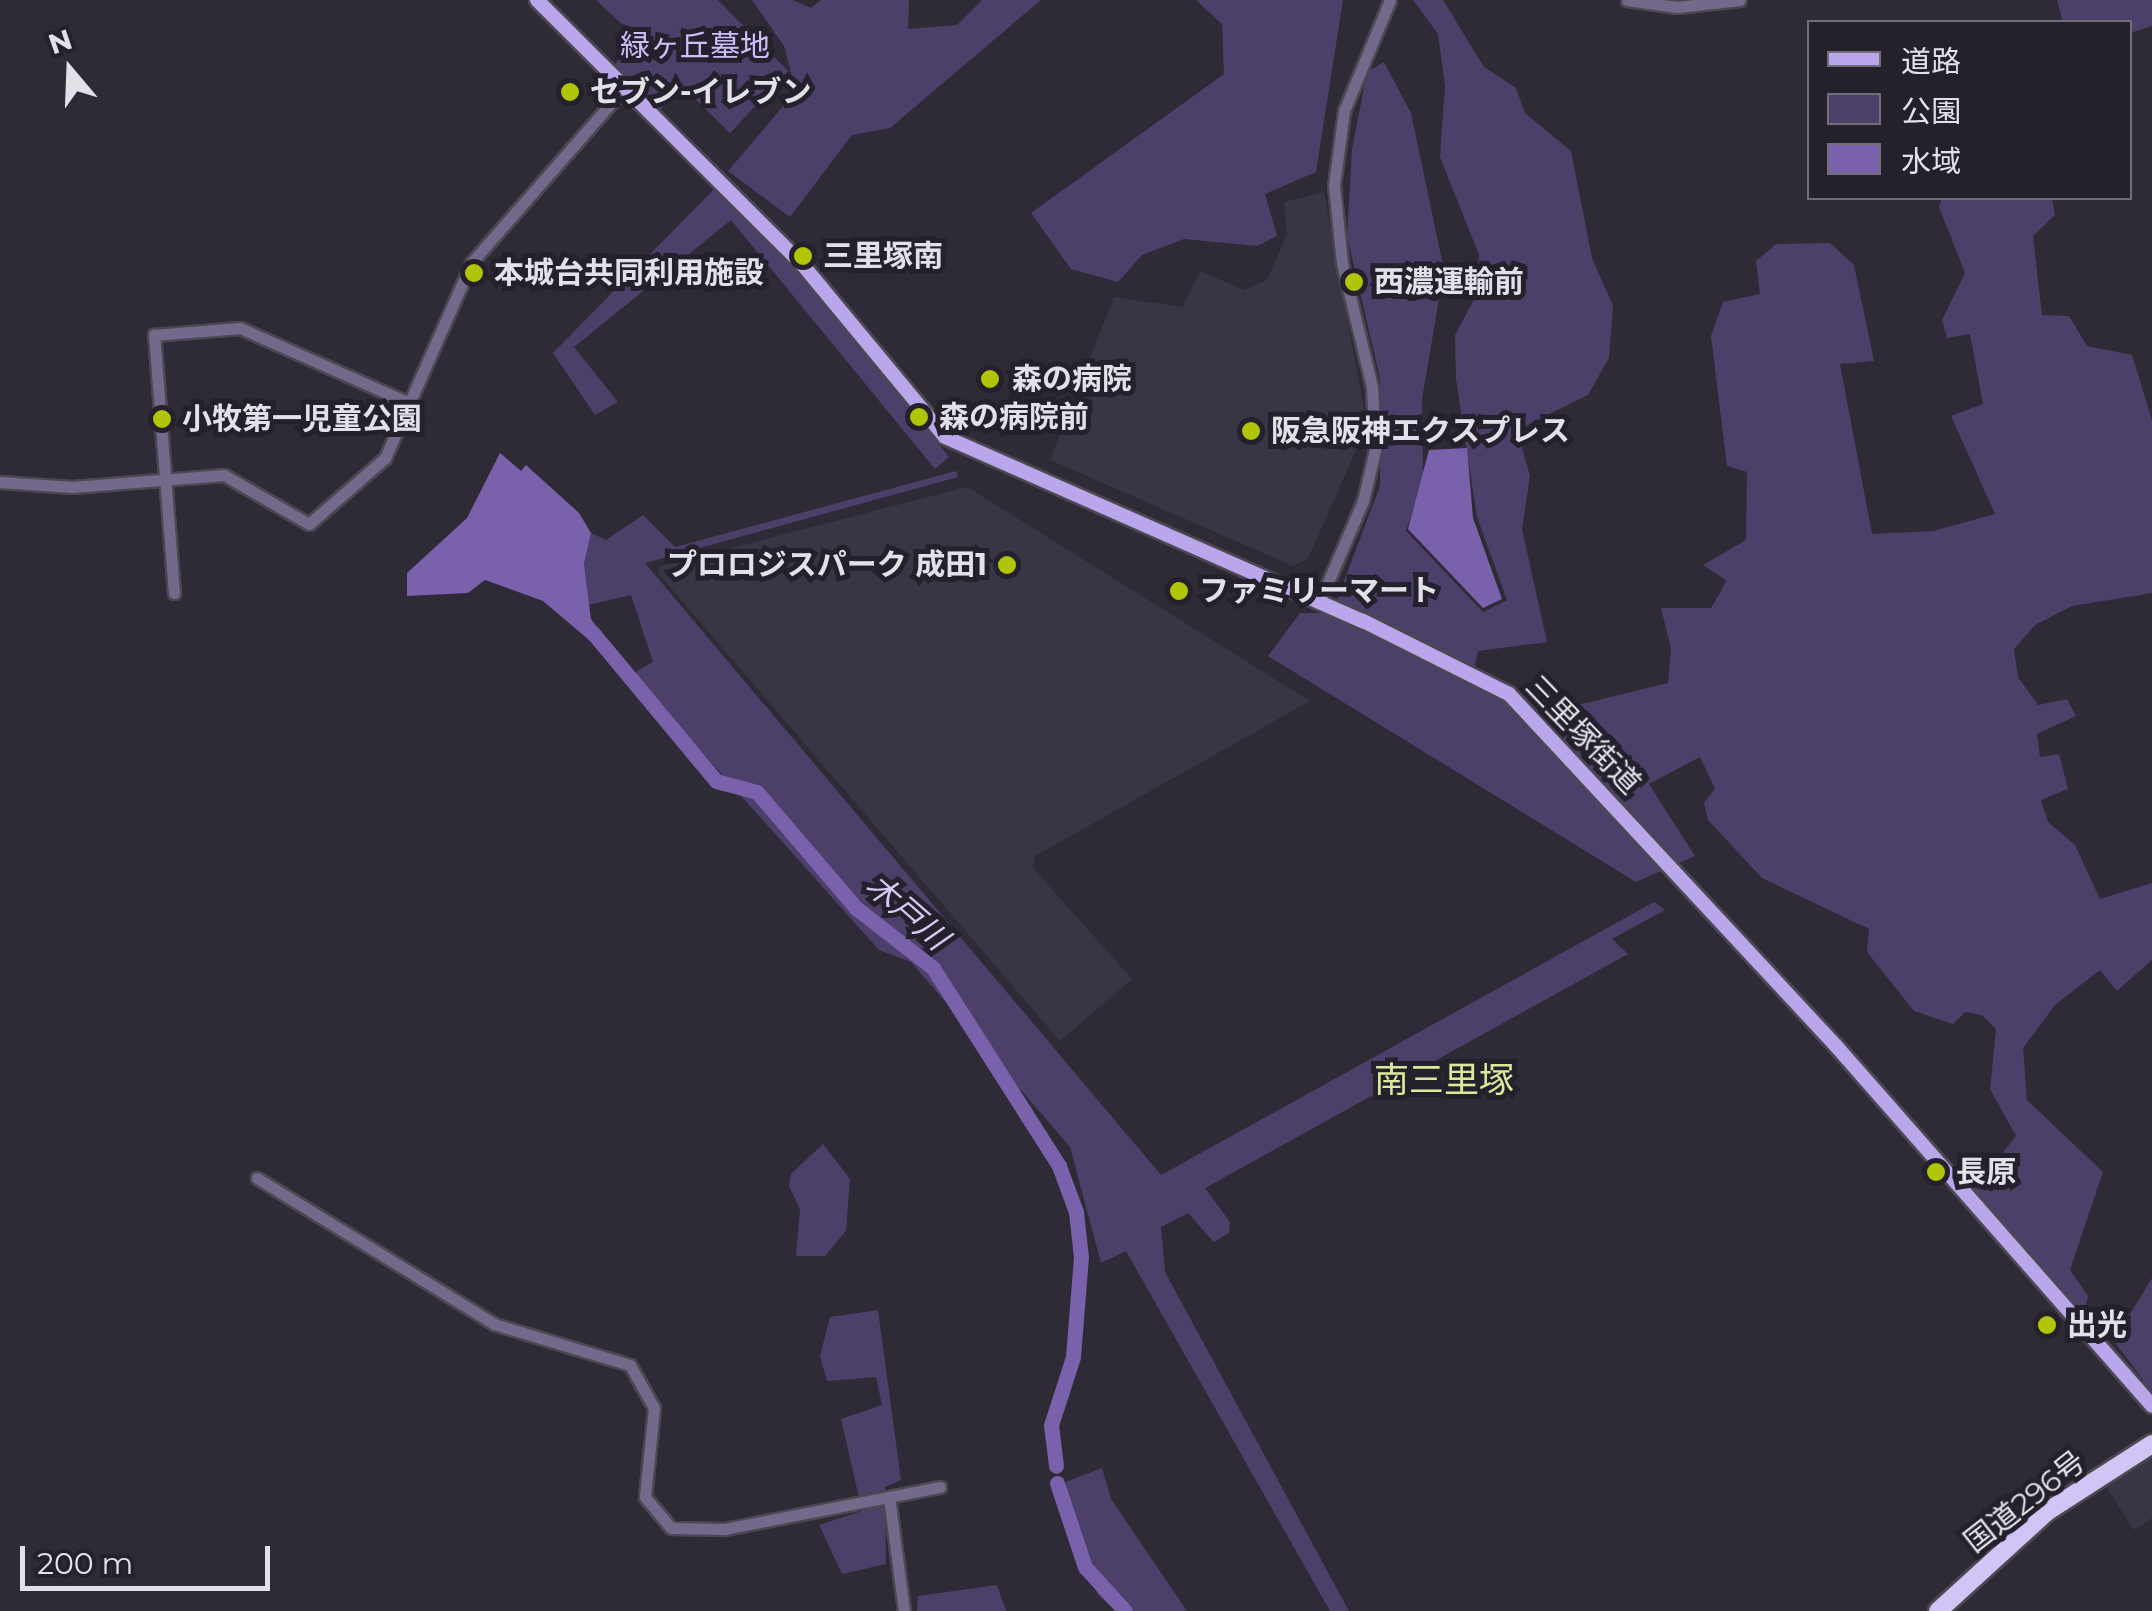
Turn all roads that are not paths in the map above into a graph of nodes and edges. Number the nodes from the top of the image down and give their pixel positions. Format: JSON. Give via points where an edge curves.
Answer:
{"nodes":[{"id":1,"x":537,"y":0,"type":"edge"},
{"id":2,"x":1390,"y":0,"type":"edge"},
{"id":3,"x":1626,"y":0,"type":"edge"},
{"id":4,"x":1740,"y":0,"type":"edge"},
{"id":5,"x":627,"y":86,"type":"junction"},
{"id":6,"x":409,"y":403,"type":"junction"},
{"id":7,"x":164,"y":479,"type":"junction"},
{"id":8,"x":0,"y":482,"type":"edge"},
{"id":9,"x":174,"y":593,"type":"dead end"},
{"id":10,"x":1319,"y":603,"type":"junction"},
{"id":11,"x":257,"y":1178,"type":"dead end"},
{"id":12,"x":2152,"y":1406,"type":"edge"},
{"id":13,"x":2152,"y":1444,"type":"edge"},
{"id":14,"x":940,"y":1487,"type":"dead end"},
{"id":15,"x":889,"y":1497,"type":"junction"},
{"id":16,"x":904,"y":1611,"type":"edge"},
{"id":17,"x":1938,"y":1611,"type":"edge"}],
"edges":[{"from":1,"to":5,"type":"main road","name":"三里塚街道"},
{"from":2,"to":10,"type":"street","via":[[1344,112],[1334,185],[1342,263],[1372,387],[1375,450],[1363,501]]},
{"from":3,"to":4,"type":"street","via":[[1677,6]]},
{"from":5,"to":6,"type":"street","via":[[472,262]]},
{"from":5,"to":10,"type":"main road","name":"三里塚街道","via":[[802,264],[945,437]]},
{"from":6,"to":7,"type":"street","via":[[385,458],[309,524],[232,478]]},
{"from":6,"to":7,"type":"street","via":[[240,328],[157,334],[150,343]]},
{"from":7,"to":8,"type":"street","via":[[72,487]]},
{"from":7,"to":9,"type":"street"},
{"from":10,"to":12,"type":"main road","name":"三里塚街道","via":[[1495,686],[1522,706],[1836,1046]]},
{"from":11,"to":15,"type":"street","via":[[494,1324],[630,1365],[654,1408],[645,1497],[671,1528],[724,1529]]},
{"from":13,"to":17,"type":"highway","name":"国道296号","via":[[2048,1512]]},
{"from":14,"to":15,"type":"street"},
{"from":15,"to":16,"type":"street"}]}
